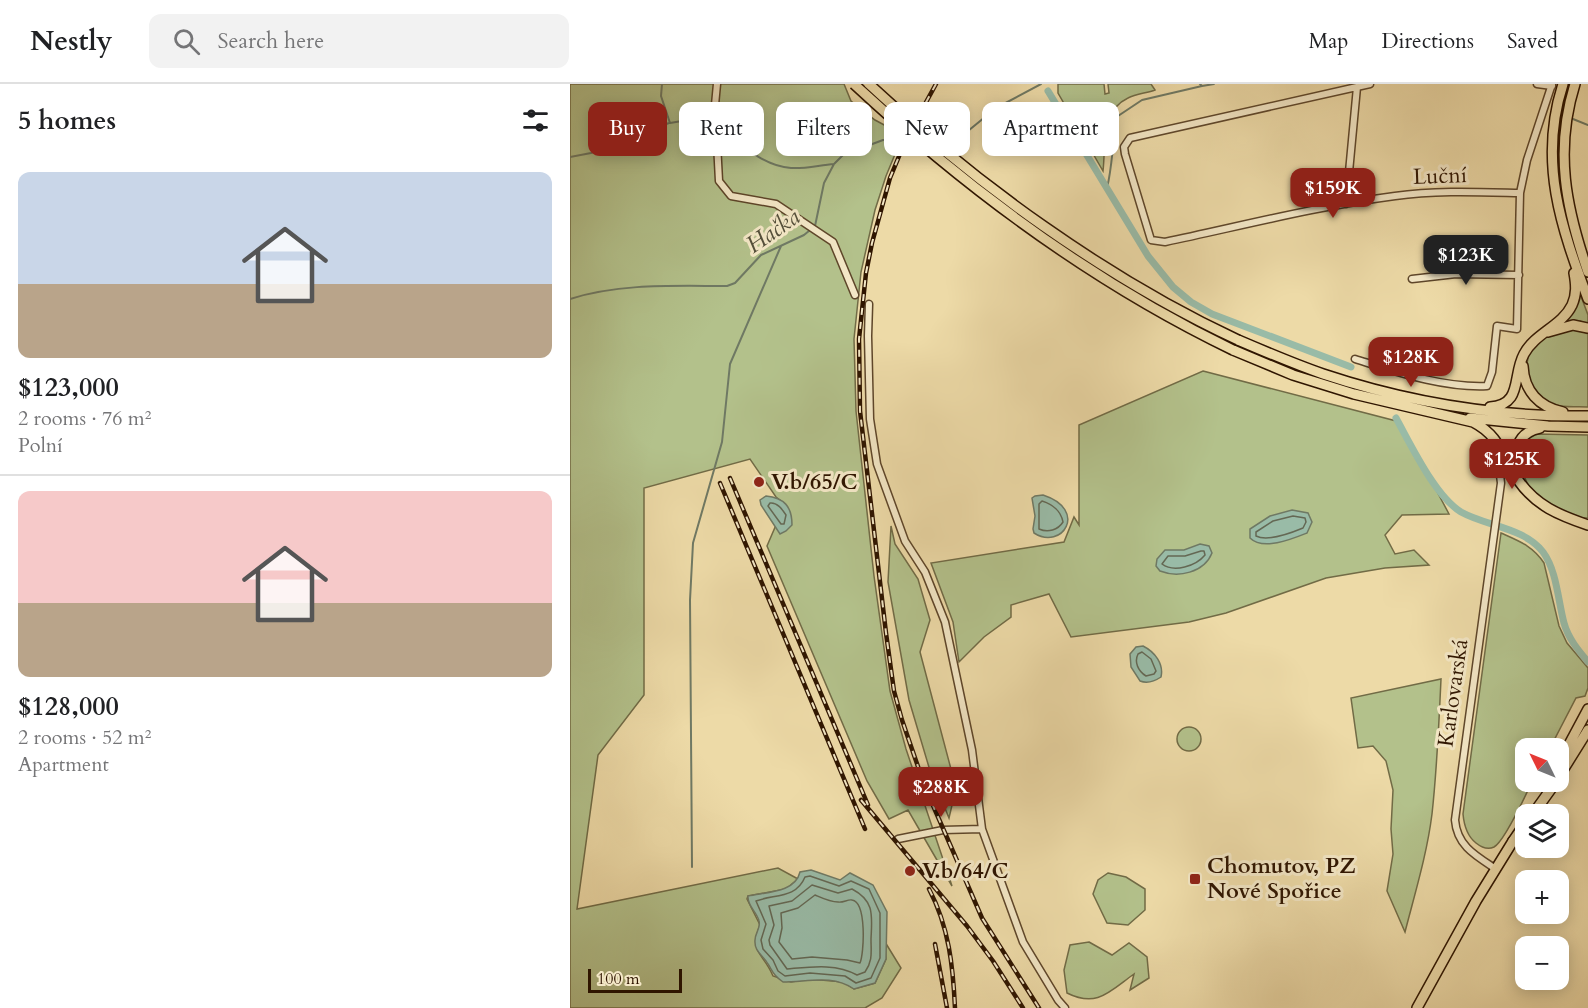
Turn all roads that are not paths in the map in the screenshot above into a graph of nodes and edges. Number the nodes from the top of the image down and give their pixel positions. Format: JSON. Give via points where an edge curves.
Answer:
{"nodes":[{"id":1,"x":717,"y":84,"type":"edge"},
{"id":2,"x":854,"y":84,"type":"edge"},
{"id":3,"x":869,"y":84,"type":"edge"},
{"id":4,"x":1370,"y":84,"type":"edge"},
{"id":5,"x":1537,"y":84,"type":"edge"},
{"id":6,"x":1563,"y":84,"type":"edge"},
{"id":7,"x":1575,"y":84,"type":"edge"},
{"id":8,"x":1552,"y":85,"type":"edge"},
{"id":9,"x":1357,"y":87,"type":"junction"},
{"id":10,"x":1520,"y":193,"type":"junction"},
{"id":11,"x":1346,"y":204,"type":"junction"},
{"id":12,"x":1572,"y":219,"type":"junction"},
{"id":13,"x":1588,"y":250,"type":"edge"},
{"id":14,"x":1570,"y":252,"type":"junction"},
{"id":15,"x":1588,"y":272,"type":"edge"},
{"id":16,"x":1519,"y":275,"type":"junction"},
{"id":17,"x":1412,"y":279,"type":"dead end"},
{"id":18,"x":855,"y":295,"type":"dead end"},
{"id":19,"x":1588,"y":299,"type":"edge"},
{"id":20,"x":869,"y":304,"type":"dead end"},
{"id":21,"x":1588,"y":328,"type":"edge"},
{"id":22,"x":1530,"y":345,"type":"junction"},
{"id":23,"x":1355,"y":360,"type":"dead end"},
{"id":24,"x":1470,"y":408,"type":"junction"},
{"id":25,"x":1453,"y":416,"type":"junction"},
{"id":26,"x":1586,"y":416,"type":"edge"},
{"id":27,"x":1548,"y":426,"type":"junction"},
{"id":28,"x":1588,"y":427,"type":"edge"},
{"id":29,"x":1500,"y":475,"type":"dead end"},
{"id":30,"x":1529,"y":493,"type":"junction"},
{"id":31,"x":1585,"y":523,"type":"edge"},
{"id":32,"x":1588,"y":709,"type":"edge"},
{"id":33,"x":1588,"y":730,"type":"edge"},
{"id":34,"x":1569,"y":744,"type":"edge"},
{"id":35,"x":1569,"y":760,"type":"edge"},
{"id":36,"x":1548,"y":792,"type":"edge"},
{"id":37,"x":1539,"y":804,"type":"edge"},
{"id":38,"x":982,"y":829,"type":"junction"},
{"id":39,"x":898,"y":839,"type":"dead end"},
{"id":40,"x":1515,"y":840,"type":"edge"},
{"id":41,"x":1496,"y":869,"type":"junction"},
{"id":42,"x":1065,"y":1008,"type":"edge"},
{"id":43,"x":1417,"y":1008,"type":"edge"}],
"edges":[{"from":1,"to":18,"type":"street","via":[[719,181],[731,196],[776,204],[833,242]]},
{"from":2,"to":25,"type":"main road","bridge":true,"via":[[936,156],[1038,233],[1184,325],[1293,375],[1354,394]]},
{"from":3,"to":24,"type":"main road","bridge":true,"via":[[942,147],[1043,224],[1189,316],[1295,364],[1358,384]]},
{"from":4,"to":9,"type":"street"},
{"from":5,"to":8,"type":"street"},
{"from":6,"to":14,"type":"main road","via":[[1552,159],[1557,204]]},
{"from":7,"to":12,"type":"main road","via":[[1563,132],[1564,183]]},
{"from":8,"to":10,"type":"street"},
{"from":9,"to":11,"type":"street"},
{"from":9,"to":11,"type":"street","name":"Luční","via":[[1166,128],[1130,138],[1124,147],[1151,240],[1165,242]]},
{"from":10,"to":11,"type":"street","name":"Luční","via":[[1398,195]]},
{"from":10,"to":16,"type":"street"},
{"from":12,"to":13,"type":"main road"},
{"from":12,"to":15,"type":"main road"},
{"from":14,"to":19,"type":"main road"},
{"from":14,"to":22,"type":"main road","via":[[1576,285],[1572,305]]},
{"from":16,"to":17,"type":"street","via":[[1455,274]]},
{"from":16,"to":23,"type":"street","via":[[1516,329],[1497,326],[1487,386],[1436,381]]},
{"from":20,"to":38,"type":"street","via":[[870,419],[877,465],[904,541],[925,572],[945,622],[972,750]]},
{"from":21,"to":22,"type":"main road","via":[[1550,331]]},
{"from":22,"to":24,"type":"main road","via":[[1519,365],[1510,399],[1498,406]]},
{"from":22,"to":26,"type":"main road","via":[[1523,361],[1523,374],[1534,397],[1549,408]]},
{"from":24,"to":26,"type":"main road"},
{"from":25,"to":27,"type":"main road"},
{"from":25,"to":30,"type":"main road","via":[[1473,422],[1491,434]]},
{"from":27,"to":28,"type":"main road"},
{"from":27,"to":30,"type":"main road","via":[[1529,432],[1517,446],[1518,471]]},
{"from":29,"to":41,"type":"street","name":"Karlovarská","via":[[1455,820],[1458,836],[1467,849]]},
{"from":30,"to":31,"type":"main road","via":[[1552,512]]},
{"from":32,"to":34,"type":"main road"},
{"from":33,"to":35,"type":"main road"},
{"from":36,"to":37,"type":"main road"},
{"from":38,"to":39,"type":"street","via":[[943,830]]},
{"from":38,"to":42,"type":"street","via":[[1023,942]]},
{"from":40,"to":41,"type":"main road"},
{"from":41,"to":43,"type":"main road"}]}
